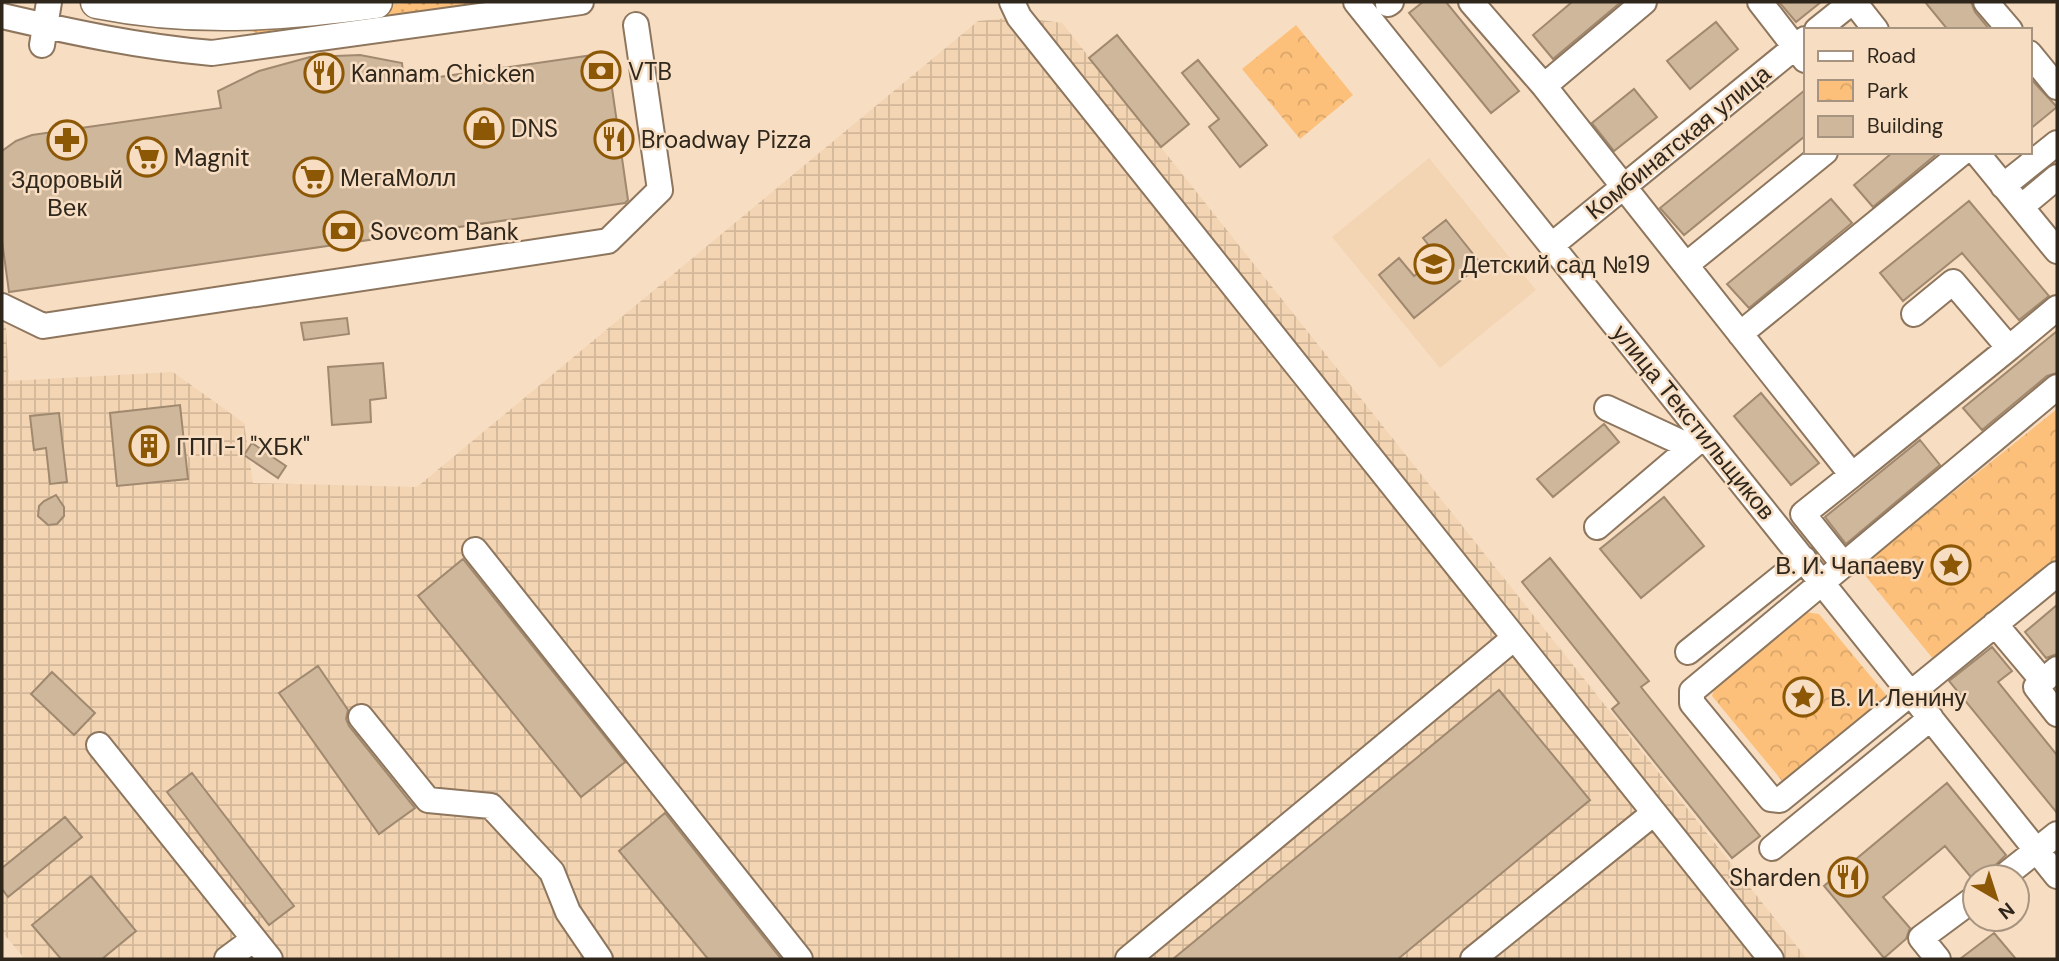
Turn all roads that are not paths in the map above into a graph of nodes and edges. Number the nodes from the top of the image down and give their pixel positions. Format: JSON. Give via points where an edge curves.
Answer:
{"nodes":[{"id":1,"x":97,"y":2,"type":"edge"},
{"id":2,"x":376,"y":2,"type":"edge"},
{"id":3,"x":581,"y":2,"type":"edge"},
{"id":4,"x":1012,"y":2,"type":"edge"},
{"id":5,"x":1356,"y":2,"type":"edge"},
{"id":6,"x":1471,"y":2,"type":"edge"},
{"id":7,"x":1644,"y":2,"type":"edge"},
{"id":8,"x":1760,"y":2,"type":"edge"},
{"id":9,"x":1986,"y":2,"type":"edge"},
{"id":10,"x":1858,"y":4,"type":"edge"},
{"id":11,"x":2,"y":16,"type":"edge"},
{"id":12,"x":45,"y":24,"type":"edge"},
{"id":13,"x":636,"y":25,"type":"dead end"},
{"id":14,"x":1820,"y":28,"type":"edge"},
{"id":15,"x":1875,"y":28,"type":"edge"},
{"id":16,"x":2008,"y":28,"type":"edge"},
{"id":17,"x":1802,"y":49,"type":"edge"},
{"id":18,"x":2031,"y":55,"type":"edge"},
{"id":19,"x":1544,"y":86,"type":"junction"},
{"id":20,"x":2057,"y":87,"type":"edge"},
{"id":21,"x":2057,"y":143,"type":"edge"},
{"id":22,"x":1823,"y":154,"type":"edge"},
{"id":23,"x":1961,"y":154,"type":"edge"},
{"id":24,"x":1978,"y":154,"type":"edge"},
{"id":25,"x":2057,"y":179,"type":"edge"},
{"id":26,"x":2003,"y":186,"type":"junction"},
{"id":27,"x":1624,"y":187,"type":"junction"},
{"id":28,"x":2021,"y":207,"type":"junction"},
{"id":29,"x":1552,"y":245,"type":"junction"},
{"id":30,"x":2057,"y":251,"type":"edge"},
{"id":31,"x":1686,"y":265,"type":"junction"},
{"id":32,"x":2,"y":306,"type":"edge"},
{"id":33,"x":2057,"y":308,"type":"edge"},
{"id":34,"x":1914,"y":314,"type":"dead end"},
{"id":35,"x":43,"y":326,"type":"junction"},
{"id":36,"x":2,"y":328,"type":"edge"},
{"id":37,"x":1740,"y":334,"type":"junction"},
{"id":38,"x":2008,"y":348,"type":"junction"},
{"id":39,"x":2057,"y":387,"type":"edge"},
{"id":40,"x":1607,"y":408,"type":"dead end"},
{"id":41,"x":1698,"y":442,"type":"junction"},
{"id":42,"x":1852,"y":475,"type":"junction"},
{"id":43,"x":1597,"y":527,"type":"dead end"},
{"id":44,"x":475,"y":550,"type":"dead end"},
{"id":45,"x":1804,"y":559,"type":"junction"},
{"id":46,"x":1844,"y":565,"type":"junction"},
{"id":47,"x":2057,"y":574,"type":"edge"},
{"id":48,"x":1822,"y":582,"type":"junction"},
{"id":49,"x":1995,"y":624,"type":"junction"},
{"id":50,"x":1513,"y":639,"type":"junction"},
{"id":51,"x":1688,"y":652,"type":"dead end"},
{"id":52,"x":2050,"y":675,"type":"edge"},
{"id":53,"x":1912,"y":693,"type":"junction"},
{"id":54,"x":2057,"y":714,"type":"edge"},
{"id":55,"x":361,"y":717,"type":"dead end"},
{"id":56,"x":1931,"y":718,"type":"junction"},
{"id":57,"x":99,"y":746,"type":"dead end"},
{"id":58,"x":1654,"y":813,"type":"junction"},
{"id":59,"x":2057,"y":834,"type":"edge"},
{"id":60,"x":1772,"y":848,"type":"dead end"},
{"id":61,"x":2037,"y":849,"type":"junction"},
{"id":62,"x":2020,"y":863,"type":"edge"},
{"id":63,"x":2057,"y":876,"type":"edge"},
{"id":64,"x":1961,"y":908,"type":"edge"},
{"id":65,"x":254,"y":939,"type":"junction"},
{"id":66,"x":227,"y":959,"type":"edge"},
{"id":67,"x":270,"y":959,"type":"edge"},
{"id":68,"x":600,"y":959,"type":"edge"},
{"id":69,"x":800,"y":959,"type":"edge"},
{"id":70,"x":1128,"y":959,"type":"edge"},
{"id":71,"x":1473,"y":959,"type":"edge"},
{"id":72,"x":1771,"y":959,"type":"edge"},
{"id":73,"x":1938,"y":959,"type":"edge"}],
"edges":[{"from":1,"to":2,"type":"main road","via":[[180,14],[239,15]]},
{"from":3,"to":12,"type":"street","via":[[212,53],[172,50]]},
{"from":4,"to":50,"type":"street","via":[[1018,17]]},
{"from":5,"to":29,"type":"street","name":"улица Текстильщиков"},
{"from":6,"to":19,"type":"street"},
{"from":7,"to":19,"type":"street"},
{"from":8,"to":17,"type":"street"},
{"from":9,"to":16,"type":"street"},
{"from":10,"to":14,"type":"street"},
{"from":10,"to":15,"type":"street"},
{"from":11,"to":12,"type":"street"},
{"from":13,"to":35,"type":"street","via":[[660,190],[608,241]]},
{"from":17,"to":27,"type":"street","name":"Комбинатская улица"},
{"from":18,"to":20,"type":"street"},
{"from":19,"to":27,"type":"street"},
{"from":21,"to":26,"type":"street"},
{"from":22,"to":31,"type":"street"},
{"from":23,"to":37,"type":"street"},
{"from":24,"to":26,"type":"street"},
{"from":25,"to":28,"type":"street"},
{"from":26,"to":28,"type":"street"},
{"from":27,"to":29,"type":"street","name":"Комбинатская улица"},
{"from":27,"to":31,"type":"street"},
{"from":28,"to":30,"type":"street"},
{"from":29,"to":41,"type":"street","name":"улица Текстильщиков"},
{"from":31,"to":37,"type":"street"},
{"from":32,"to":35,"type":"street"},
{"from":33,"to":38,"type":"street"},
{"from":34,"to":38,"type":"street","via":[[1953,282]]},
{"from":35,"to":36,"type":"street"},
{"from":37,"to":42,"type":"street"},
{"from":38,"to":42,"type":"street"},
{"from":39,"to":46,"type":"street"},
{"from":40,"to":41,"type":"street"},
{"from":41,"to":43,"type":"street"},
{"from":41,"to":45,"type":"street","name":"улица Текстильщиков"},
{"from":42,"to":46,"type":"street","via":[[1803,514]]},
{"from":44,"to":69,"type":"street"},
{"from":45,"to":48,"type":"street","name":"улица Текстильщиков"},
{"from":45,"to":51,"type":"street"},
{"from":46,"to":48,"type":"street"},
{"from":47,"to":49,"type":"street"},
{"from":48,"to":53,"type":"street","name":"улица Текстильщиков"},
{"from":48,"to":53,"type":"street","via":[[1692,691],[1692,703],[1771,799],[1780,800]]},
{"from":49,"to":52,"type":"street"},
{"from":49,"to":53,"type":"street"},
{"from":50,"to":58,"type":"street"},
{"from":50,"to":70,"type":"street"},
{"from":52,"to":54,"type":"street","via":[[2036,687]]},
{"from":53,"to":56,"type":"street","name":"улица Текстильщиков"},
{"from":55,"to":68,"type":"street","via":[[428,800],[491,806],[552,872],[568,912]]},
{"from":56,"to":60,"type":"street"},
{"from":56,"to":61,"type":"street","name":"улица Текстильщиков"},
{"from":57,"to":65,"type":"street"},
{"from":58,"to":71,"type":"street"},
{"from":58,"to":72,"type":"street"},
{"from":59,"to":61,"type":"street"},
{"from":61,"to":62,"type":"street"},
{"from":61,"to":63,"type":"street","name":"улица Текстильщиков"},
{"from":64,"to":73,"type":"street","via":[[1921,938]]},
{"from":65,"to":66,"type":"street"},
{"from":65,"to":67,"type":"street"}]}
